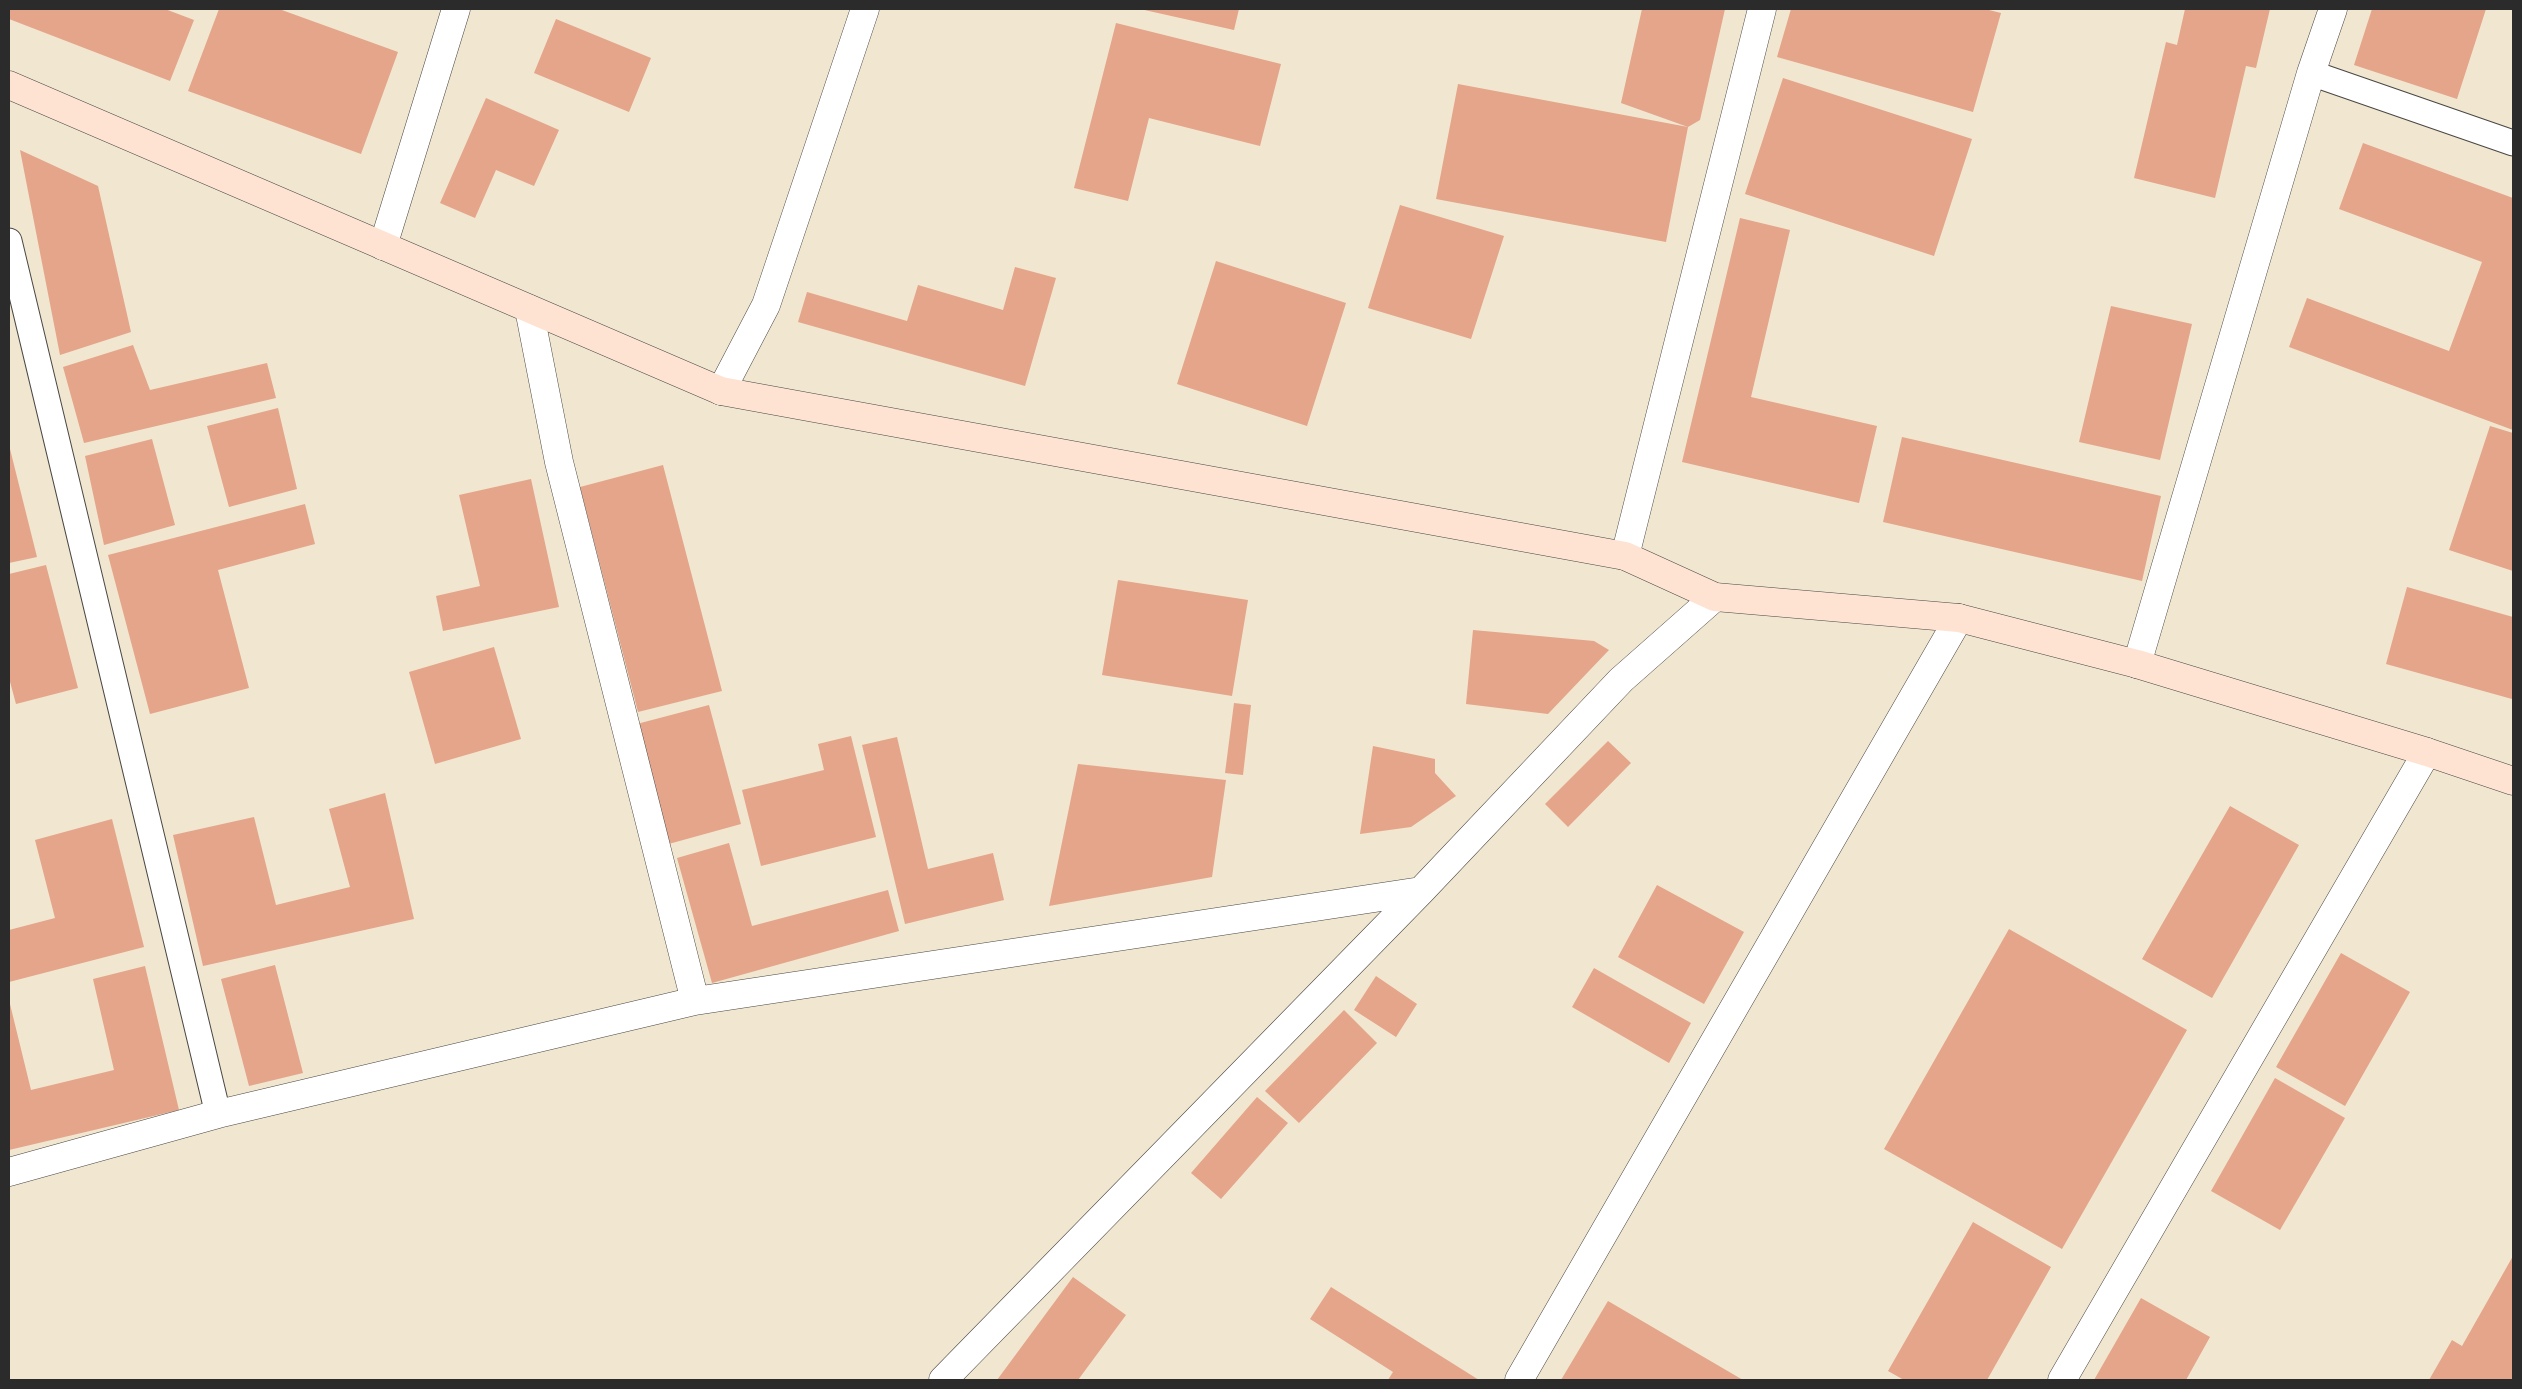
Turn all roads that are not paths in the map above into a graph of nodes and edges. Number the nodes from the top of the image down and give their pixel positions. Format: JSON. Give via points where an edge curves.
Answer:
{"nodes":[{"id":1,"x":456,"y":9,"type":"edge"},
{"id":2,"x":865,"y":9,"type":"edge"},
{"id":3,"x":1762,"y":9,"type":"edge"},
{"id":4,"x":2333,"y":9,"type":"edge"},
{"id":5,"x":2311,"y":73,"type":"junction"},
{"id":6,"x":9,"y":85,"type":"edge"},
{"id":7,"x":2513,"y":143,"type":"edge"},
{"id":8,"x":9,"y":241,"type":"edge"},
{"id":9,"x":383,"y":246,"type":"junction"},
{"id":10,"x":529,"y":308,"type":"junction"},
{"id":11,"x":721,"y":391,"type":"junction"},
{"id":12,"x":1625,"y":556,"type":"junction"},
{"id":13,"x":1715,"y":597,"type":"junction"},
{"id":14,"x":1959,"y":618,"type":"junction"},
{"id":15,"x":2137,"y":664,"type":"junction"},
{"id":16,"x":2428,"y":752,"type":"junction"},
{"id":17,"x":2513,"y":781,"type":"edge"},
{"id":18,"x":1421,"y":891,"type":"junction"},
{"id":19,"x":695,"y":1001,"type":"junction"},
{"id":20,"x":218,"y":1114,"type":"junction"},
{"id":21,"x":9,"y":1172,"type":"edge"},
{"id":22,"x":943,"y":1380,"type":"edge"},
{"id":23,"x":1520,"y":1380,"type":"edge"},
{"id":24,"x":2062,"y":1380,"type":"edge"}],
"edges":[{"from":1,"to":9,"type":"street"},
{"from":2,"to":11,"type":"street","via":[[766,305]]},
{"from":3,"to":12,"type":"street"},
{"from":4,"to":5,"type":"street"},
{"from":5,"to":7,"type":"lane"},
{"from":5,"to":15,"type":"street"},
{"from":6,"to":9,"type":"street"},
{"from":8,"to":20,"type":"lane"},
{"from":9,"to":10,"type":"street"},
{"from":10,"to":11,"type":"street"},
{"from":10,"to":19,"type":"street","via":[[559,462]]},
{"from":11,"to":12,"type":"street"},
{"from":12,"to":13,"type":"street"},
{"from":13,"to":14,"type":"street"},
{"from":13,"to":18,"type":"street","via":[[1622,680]]},
{"from":14,"to":15,"type":"street"},
{"from":14,"to":23,"type":"street"},
{"from":15,"to":16,"type":"street"},
{"from":16,"to":17,"type":"street"},
{"from":16,"to":24,"type":"street"},
{"from":18,"to":19,"type":"street"},
{"from":18,"to":22,"type":"street"},
{"from":19,"to":20,"type":"street"},
{"from":20,"to":21,"type":"street"}]}
